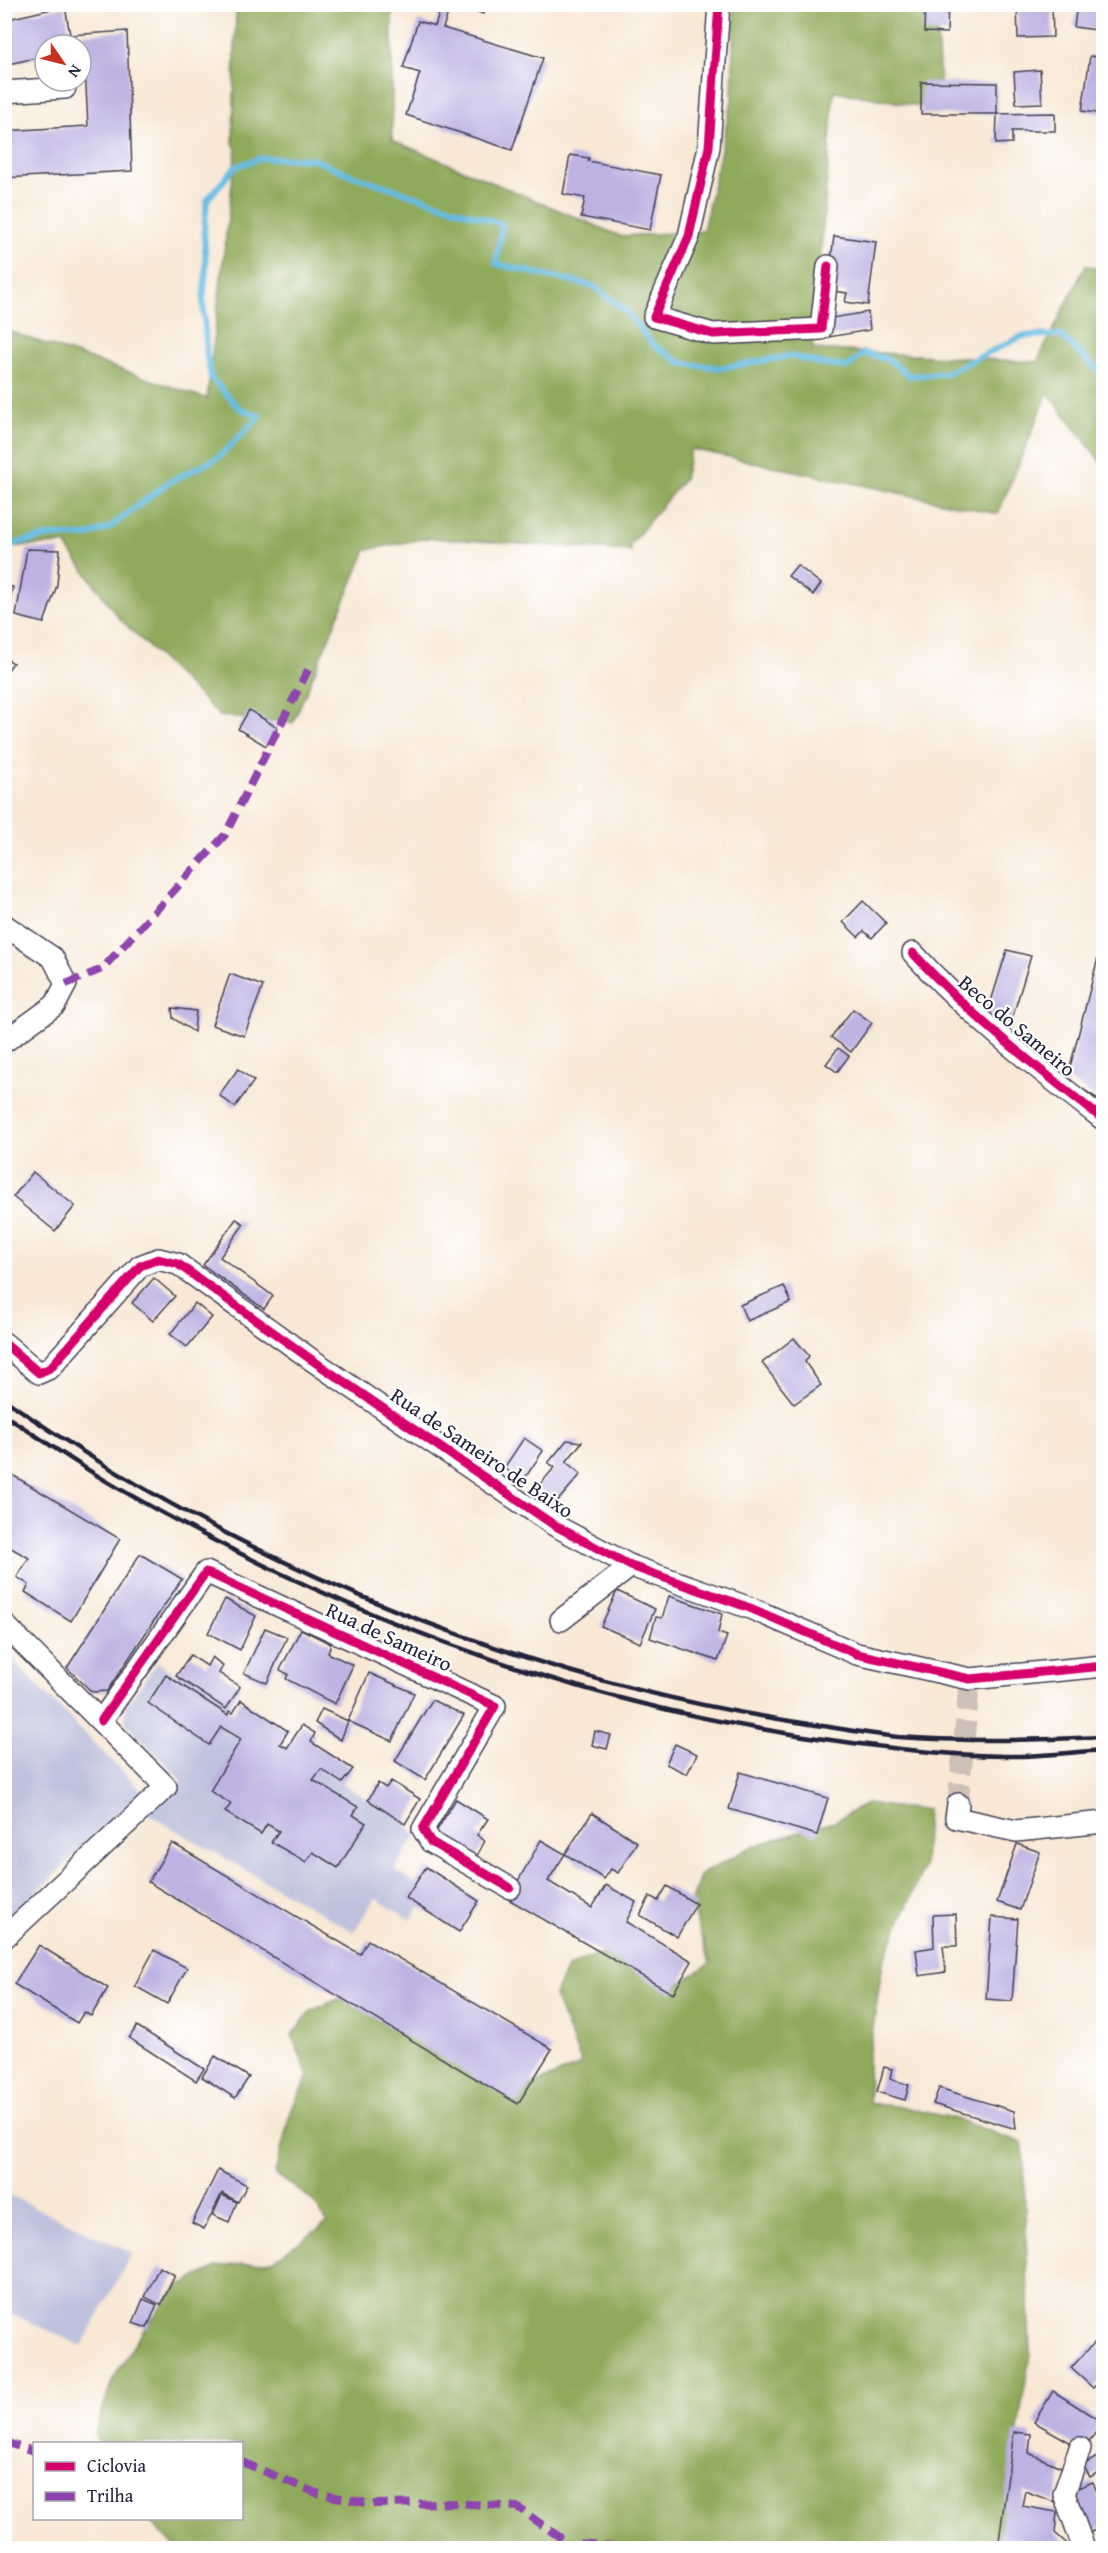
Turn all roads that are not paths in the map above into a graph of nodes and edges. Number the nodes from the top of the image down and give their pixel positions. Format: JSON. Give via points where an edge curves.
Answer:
{"nodes":[{"id":1,"x":719,"y":4,"type":"edge"},
{"id":2,"x":33,"y":90,"type":"edge"},
{"id":3,"x":4,"y":92,"type":"edge"},
{"id":4,"x":828,"y":266,"type":"dead end"},
{"id":5,"x":4,"y":925,"type":"edge"},
{"id":6,"x":913,"y":953,"type":"dead end"},
{"id":7,"x":4,"y":1042,"type":"edge"},
{"id":8,"x":1104,"y":1120,"type":"edge"},
{"id":9,"x":4,"y":1343,"type":"edge"},
{"id":10,"x":631,"y":1566,"type":"junction"},
{"id":11,"x":561,"y":1620,"type":"dead end"},
{"id":12,"x":4,"y":1624,"type":"edge"},
{"id":13,"x":1104,"y":1666,"type":"edge"},
{"id":14,"x":101,"y":1721,"type":"junction"},
{"id":15,"x":957,"y":1811,"type":"dead end"},
{"id":16,"x":1104,"y":1822,"type":"edge"},
{"id":17,"x":510,"y":1888,"type":"dead end"},
{"id":18,"x":4,"y":1938,"type":"edge"},
{"id":19,"x":1080,"y":2448,"type":"dead end"},
{"id":20,"x":1084,"y":2548,"type":"edge"}],
"edges":[{"from":1,"to":4,"type":"street","via":[[709,147],[689,236],[654,317],[713,334],[821,329]]},
{"from":2,"to":3,"type":"street"},
{"from":5,"to":7,"type":"street","via":[[53,958],[66,984],[55,1005]]},
{"from":6,"to":8,"type":"street","name":"Beco do Sameiro","via":[[955,998]]},
{"from":9,"to":10,"type":"street","name":"Rua de Sameiro de Baixo","via":[[39,1373],[50,1368],[140,1266],[158,1259],[178,1264],[554,1525]]},
{"from":10,"to":11,"type":"street"},
{"from":10,"to":13,"type":"street","name":"Rua de Sameiro de Baixo","via":[[750,1608],[857,1654],[970,1683]]},
{"from":12,"to":14,"type":"street"},
{"from":14,"to":17,"type":"street","name":"Rua de Sameiro","via":[[206,1572],[495,1706],[423,1828],[431,1842]]},
{"from":14,"to":18,"type":"street","via":[[166,1787]]},
{"from":15,"to":16,"type":"street","via":[[1017,1831]]},
{"from":19,"to":20,"type":"street","via":[[1064,2494]]}]}
